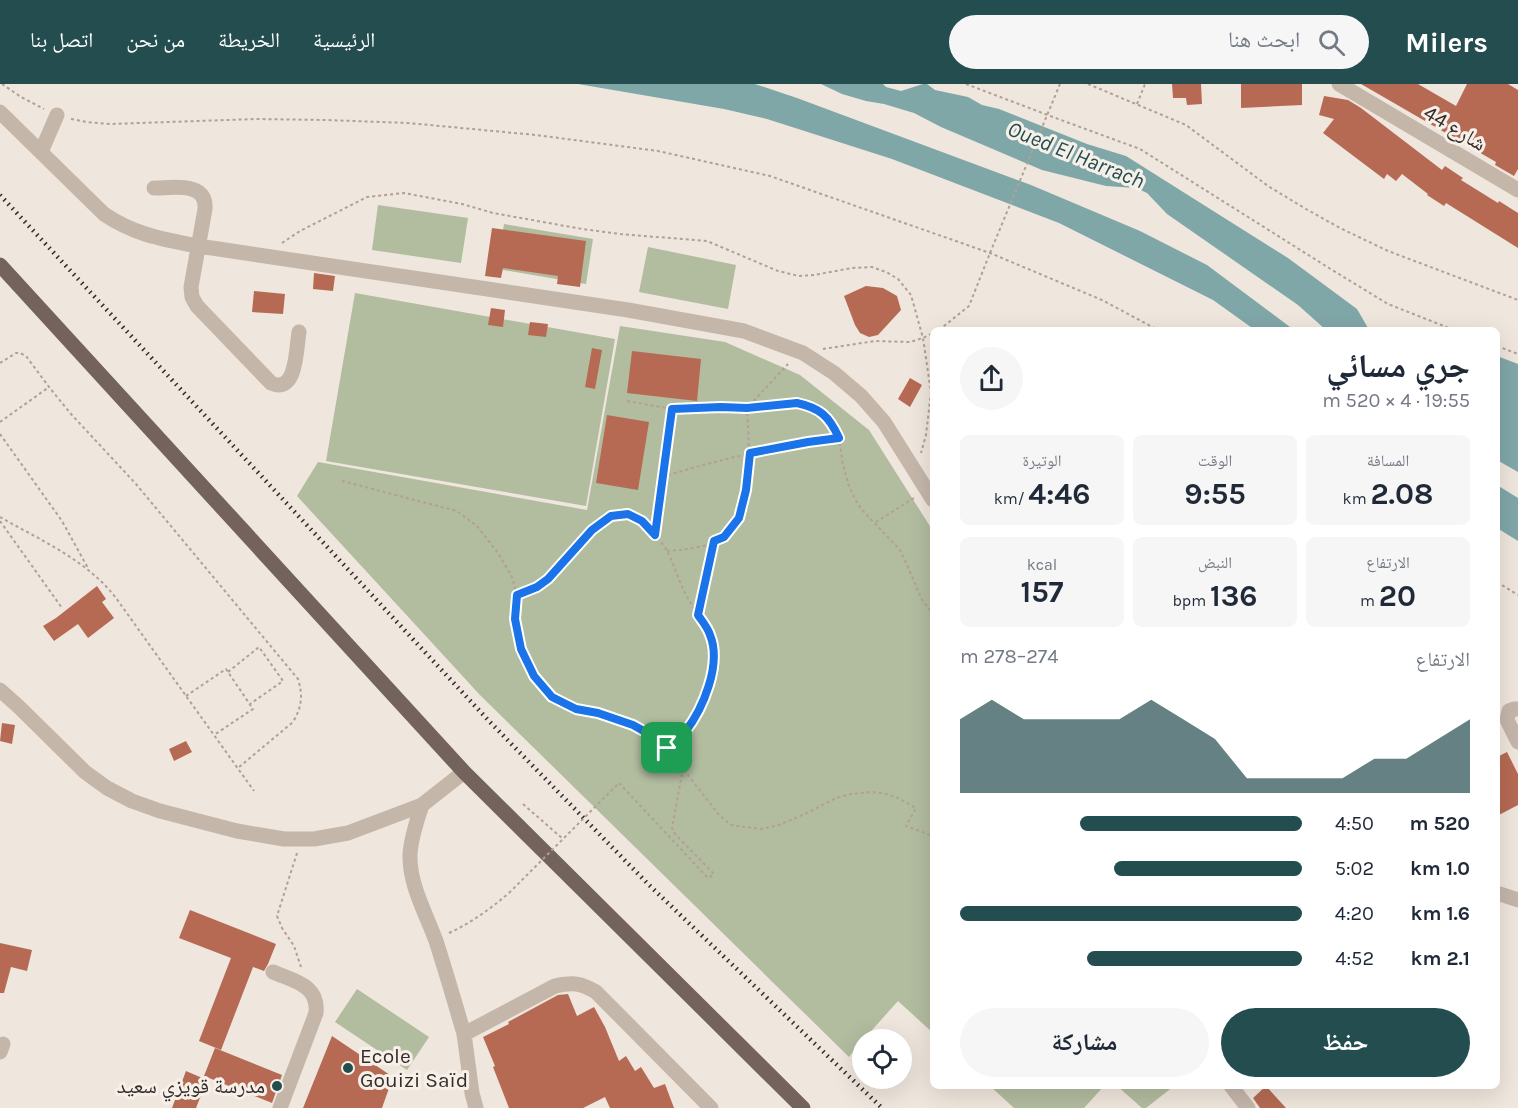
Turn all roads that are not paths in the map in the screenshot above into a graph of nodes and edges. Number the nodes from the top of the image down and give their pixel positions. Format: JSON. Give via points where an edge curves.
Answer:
{"nodes":[{"id":1,"x":1339,"y":84,"type":"edge"},
{"id":2,"x":0,"y":112,"type":"edge"},
{"id":3,"x":57,"y":115,"type":"road end"},
{"id":4,"x":40,"y":152,"type":"junction"},
{"id":5,"x":154,"y":188,"type":"dead end"},
{"id":6,"x":1518,"y":190,"type":"edge"},
{"id":7,"x":198,"y":246,"type":"junction"},
{"id":8,"x":0,"y":265,"type":"edge"},
{"id":9,"x":298,"y":332,"type":"dead end"},
{"id":10,"x":930,"y":495,"type":"edge"},
{"id":11,"x":0,"y":690,"type":"edge"},
{"id":12,"x":1518,"y":710,"type":"edge"},
{"id":13,"x":1518,"y":742,"type":"edge"},
{"id":14,"x":464,"y":772,"type":"junction"},
{"id":15,"x":422,"y":805,"type":"junction"},
{"id":16,"x":1500,"y":893,"type":"edge"},
{"id":17,"x":1518,"y":900,"type":"edge"},
{"id":18,"x":273,"y":972,"type":"dead end"},
{"id":19,"x":464,"y":1034,"type":"junction"},
{"id":20,"x":1233,"y":1089,"type":"edge"},
{"id":21,"x":280,"y":1108,"type":"edge"},
{"id":22,"x":476,"y":1108,"type":"edge"},
{"id":23,"x":711,"y":1108,"type":"edge"},
{"id":24,"x":803,"y":1108,"type":"edge"},
{"id":25,"x":1248,"y":1108,"type":"edge"}],
"edges":[{"from":1,"to":6,"type":"street","name":"شارع 44"},
{"from":2,"to":4,"type":"street"},
{"from":3,"to":4,"type":"street"},
{"from":4,"to":7,"type":"street","via":[[119,224],[153,237]]},
{"from":5,"to":7,"type":"street","via":[[190,188],[201,193],[206,204]]},
{"from":7,"to":9,"type":"street","via":[[191,286],[194,301],[275,385],[285,384],[292,376]]},
{"from":7,"to":10,"type":"street","via":[[744,331],[803,353],[861,396],[884,422]]},
{"from":8,"to":14,"type":"main road"},
{"from":11,"to":15,"type":"street","via":[[85,772],[107,788],[160,811],[237,831],[284,839],[314,839],[348,833]]},
{"from":12,"to":13,"type":"street","via":[[1509,711],[1506,720]]},
{"from":14,"to":15,"type":"street"},
{"from":14,"to":24,"type":"main road"},
{"from":15,"to":19,"type":"street","via":[[410,853],[412,873]]},
{"from":16,"to":17,"type":"street"},
{"from":18,"to":21,"type":"street","via":[[306,987],[316,1006]]},
{"from":19,"to":22,"type":"street"},
{"from":19,"to":23,"type":"street","via":[[555,986],[585,985]]},
{"from":20,"to":25,"type":"street"}]}
